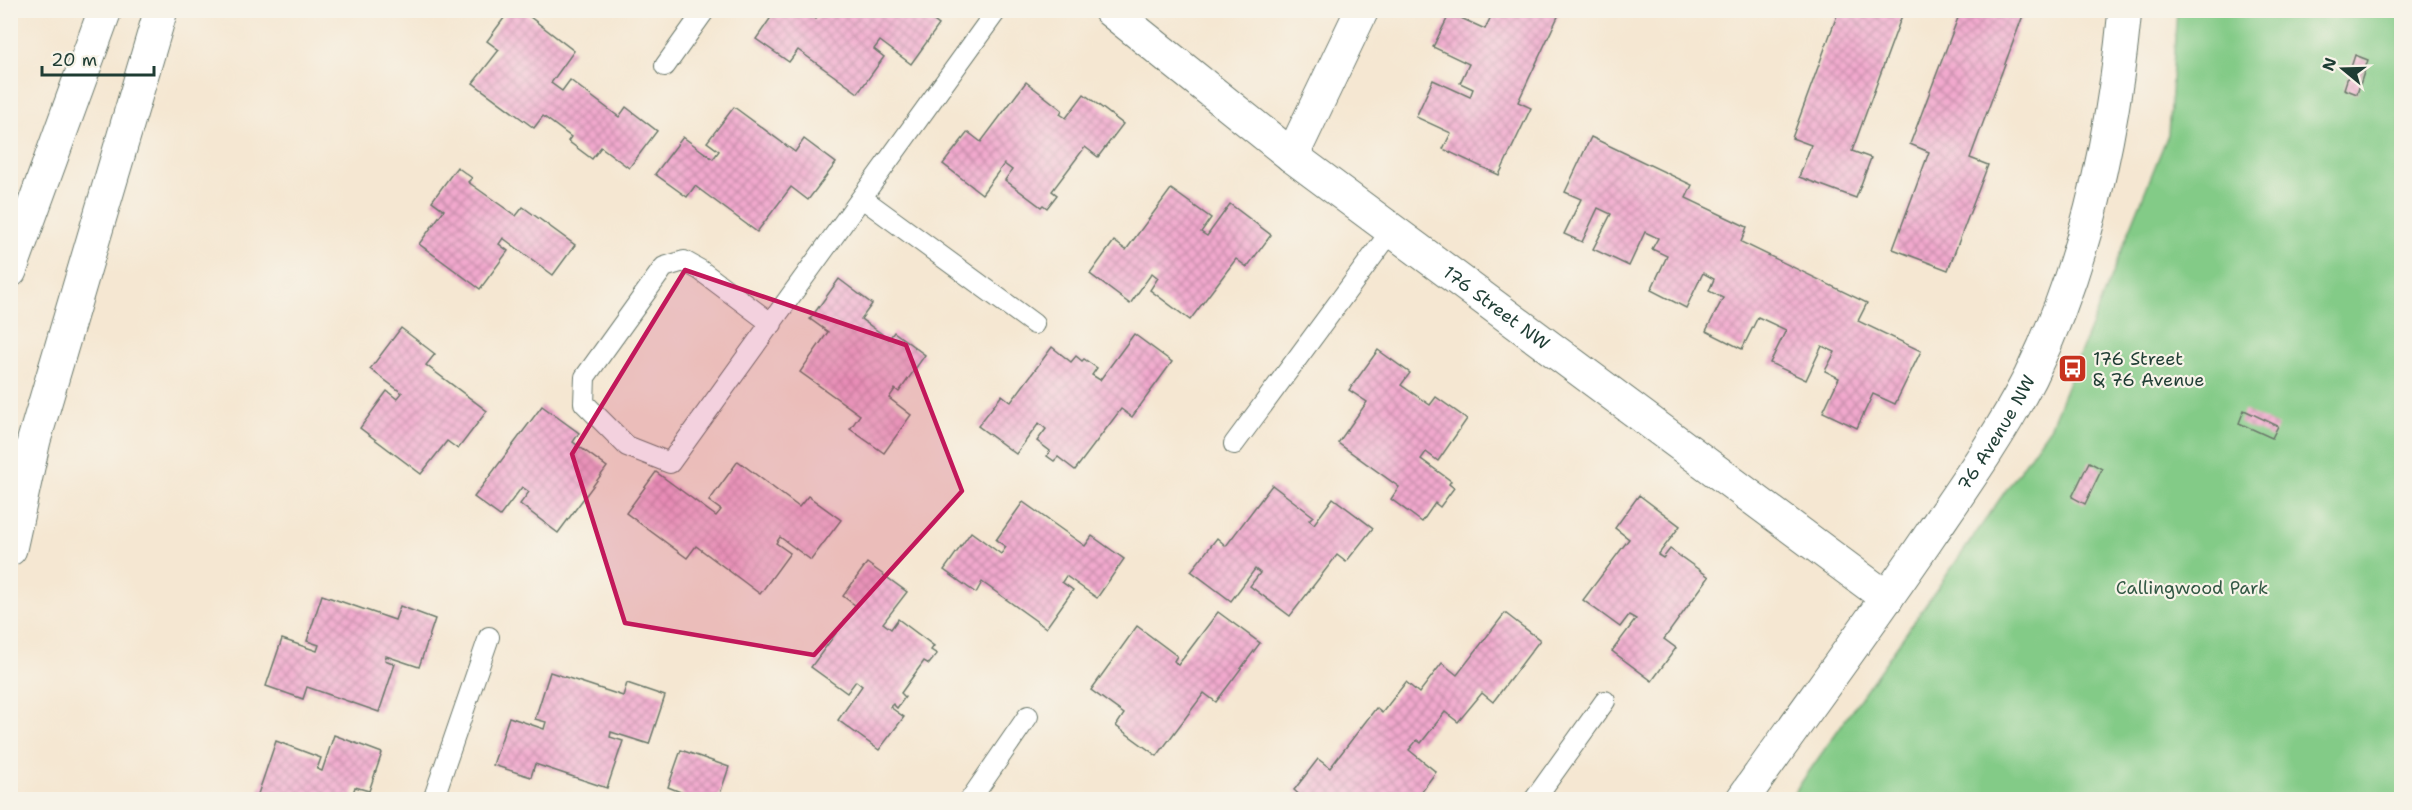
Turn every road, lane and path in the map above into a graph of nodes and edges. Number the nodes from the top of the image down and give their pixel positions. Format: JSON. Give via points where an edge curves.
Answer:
{"nodes":[{"id":1,"x":105,"y":10,"type":"edge"},
{"id":2,"x":161,"y":10,"type":"edge"},
{"id":3,"x":705,"y":10,"type":"edge"},
{"id":4,"x":997,"y":10,"type":"edge"},
{"id":5,"x":1110,"y":10,"type":"edge"},
{"id":6,"x":1362,"y":10,"type":"edge"},
{"id":7,"x":2126,"y":10,"type":"edge"},
{"id":8,"x":665,"y":66,"type":"dead end"},
{"id":9,"x":1292,"y":156,"type":"junction"},
{"id":10,"x":862,"y":198,"type":"junction"},
{"id":11,"x":1392,"y":230,"type":"junction"},
{"id":12,"x":10,"y":271,"type":"edge"},
{"id":13,"x":772,"y":324,"type":"junction"},
{"id":14,"x":1034,"y":324,"type":"dead end"},
{"id":15,"x":1234,"y":444,"type":"dead end"},
{"id":16,"x":10,"y":549,"type":"edge"},
{"id":17,"x":1887,"y":598,"type":"junction"},
{"id":18,"x":489,"y":637,"type":"dead end"},
{"id":19,"x":1605,"y":701,"type":"dead end"},
{"id":20,"x":1028,"y":716,"type":"dead end"},
{"id":21,"x":433,"y":800,"type":"edge"},
{"id":22,"x":970,"y":800,"type":"edge"},
{"id":23,"x":1534,"y":800,"type":"edge"},
{"id":24,"x":1742,"y":800,"type":"edge"}],
"edges":[{"from":1,"to":12,"type":"main road"},
{"from":2,"to":16,"type":"main road","via":[[34,441]]},
{"from":3,"to":8,"type":"lane"},
{"from":4,"to":10,"type":"lane"},
{"from":5,"to":9,"type":"main road","name":"176 Street NW"},
{"from":6,"to":9,"type":"main road"},
{"from":7,"to":17,"type":"main road","name":"76 Avenue NW","via":[[2105,150],[2086,228],[2050,332],[1997,437]]},
{"from":9,"to":11,"type":"main road","name":"176 Street NW"},
{"from":10,"to":13,"type":"lane"},
{"from":10,"to":14,"type":"lane"},
{"from":11,"to":15,"type":"lane"},
{"from":11,"to":17,"type":"main road","name":"176 Street NW"},
{"from":13,"to":13,"type":"lane","via":[[684,261],[664,267],[585,377],[584,404],[627,446],[670,463]]},
{"from":17,"to":24,"type":"main road","name":"76 Avenue NW"},
{"from":18,"to":21,"type":"lane"},
{"from":19,"to":23,"type":"lane"},
{"from":20,"to":22,"type":"lane"}]}
